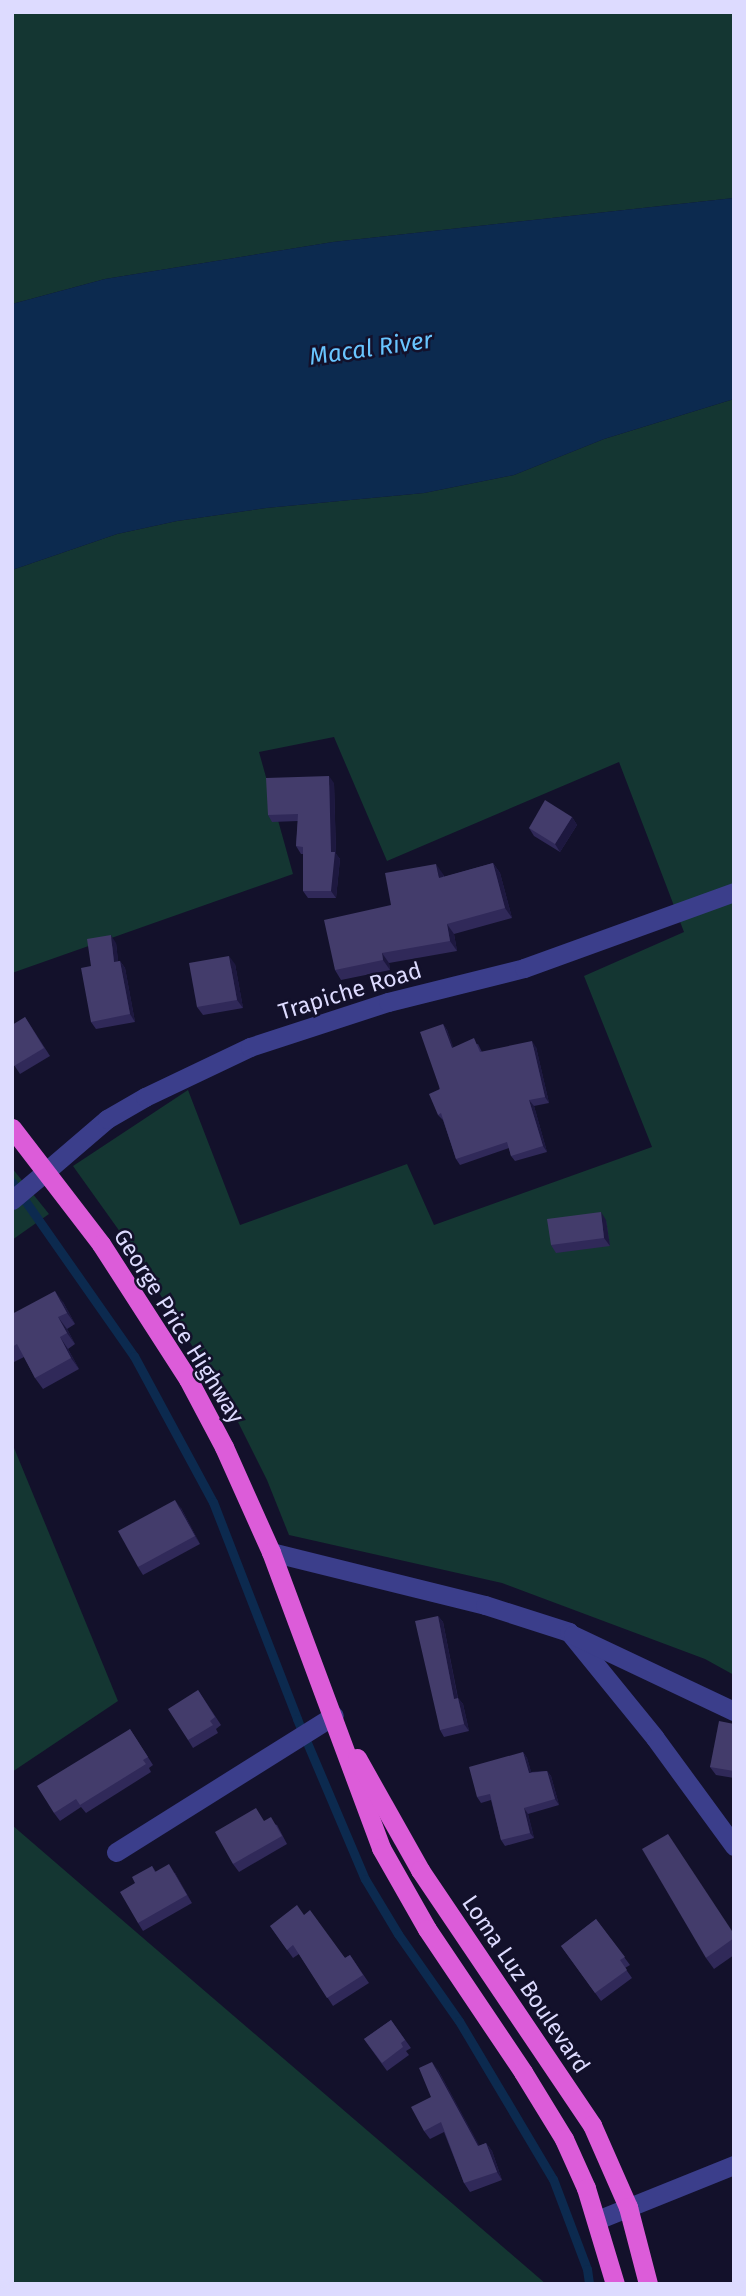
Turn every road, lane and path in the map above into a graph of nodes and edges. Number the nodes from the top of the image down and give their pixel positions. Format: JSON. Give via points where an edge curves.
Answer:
{"nodes":[{"id":1,"x":734,"y":892,"type":"edge"},
{"id":2,"x":12,"y":1128,"type":"edge"},
{"id":3,"x":44,"y":1173,"type":"junction"},
{"id":4,"x":12,"y":1200,"type":"edge"},
{"id":5,"x":271,"y":1552,"type":"junction"},
{"id":6,"x":569,"y":1632,"type":"junction"},
{"id":7,"x":734,"y":1711,"type":"edge"},
{"id":8,"x":335,"y":1719,"type":"junction"},
{"id":9,"x":734,"y":1846,"type":"edge"},
{"id":10,"x":116,"y":1852,"type":"dead end"},
{"id":11,"x":734,"y":2165,"type":"edge"},
{"id":12,"x":628,"y":2207,"type":"junction"},
{"id":13,"x":597,"y":2220,"type":"junction"},
{"id":14,"x":615,"y":2284,"type":"edge"},
{"id":15,"x":648,"y":2284,"type":"edge"}],
"edges":[{"from":1,"to":3,"type":"street","name":"Trapiche Road","via":[[524,968],[388,1002],[250,1047],[107,1119]]},
{"from":2,"to":3,"type":"highway","name":"George Price Highway"},
{"from":3,"to":4,"type":"street","name":"Trapiche Road"},
{"from":3,"to":5,"type":"highway","name":"George Price Highway","via":[[101,1244],[188,1379]]},
{"from":5,"to":6,"type":"street","via":[[485,1605]]},
{"from":5,"to":8,"type":"highway","name":"George Price Highway"},
{"from":6,"to":7,"type":"street"},
{"from":6,"to":9,"type":"street"},
{"from":8,"to":10,"type":"street"},
{"from":8,"to":12,"type":"highway","name":"Loma Luz Boulevard","via":[[420,1870],[592,2125]]},
{"from":8,"to":13,"type":"highway","via":[[381,1848],[427,1929],[564,2139]]},
{"from":11,"to":12,"type":"street"},
{"from":12,"to":13,"type":"street"},
{"from":12,"to":15,"type":"highway","name":"Loma Luz Boulevard"},
{"from":13,"to":14,"type":"highway"}]}
